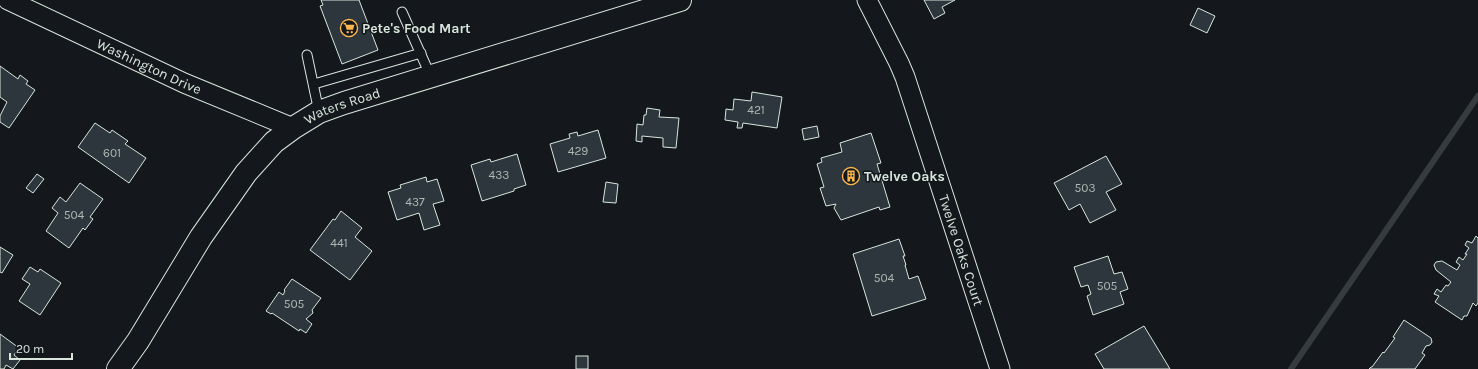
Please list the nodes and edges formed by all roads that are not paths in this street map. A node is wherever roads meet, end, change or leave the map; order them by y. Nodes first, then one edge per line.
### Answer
1 (8, 0) edge
2 (867, 0) edge
3 (668, 2) edge
4 (402, 12) dead end
5 (421, 53) junction
6 (308, 55) dead end
7 (431, 76) junction
8 (314, 84) junction
9 (319, 112) junction
10 (293, 128) junction
11 (118, 369) edge
12 (1000, 369) edge

1 - 10 street, Washington Drive
2 - 12 street, Twelve Oaks Court
3 - 7 street, Waters Road
4 - 5 lane
5 - 7 lane
5 - 8 lane
6 - 8 lane
7 - 9 street, Waters Road
8 - 9 lane
9 - 10 street, Waters Road
10 - 11 street, Waters Road

